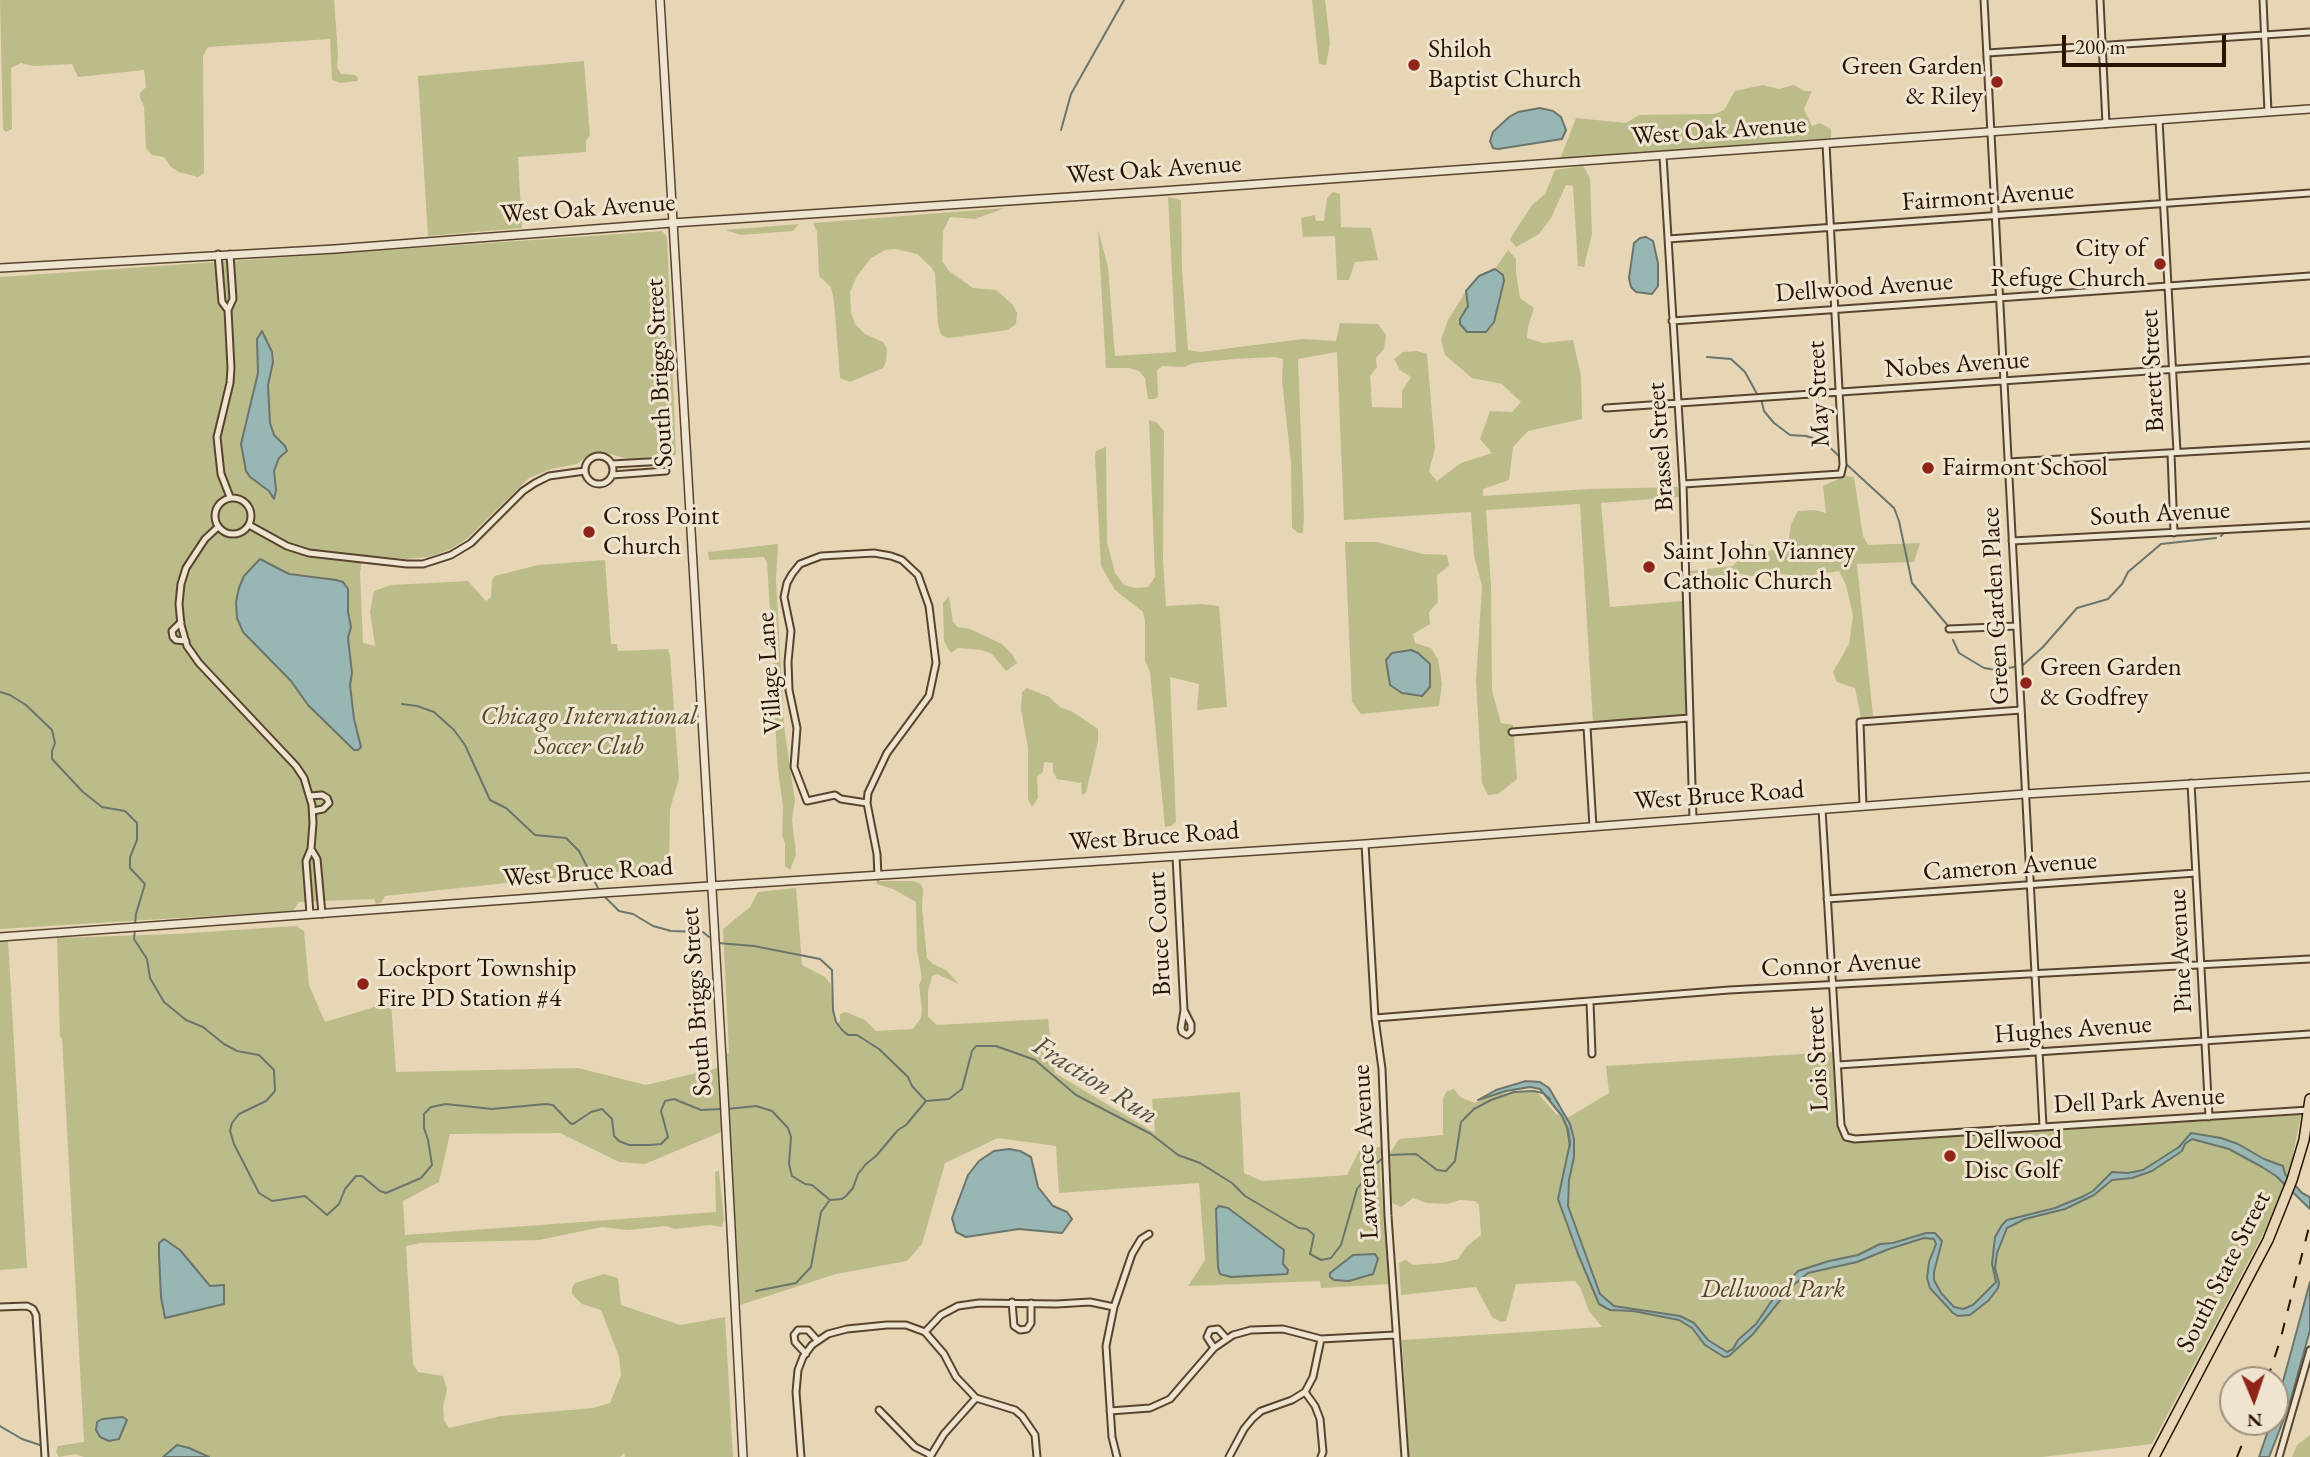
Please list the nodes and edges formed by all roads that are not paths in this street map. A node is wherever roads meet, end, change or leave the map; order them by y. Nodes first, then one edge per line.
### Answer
1 (660, 0) edge
2 (1984, 0) edge
3 (2100, 0) edge
4 (2263, 0) edge
5 (2310, 32) edge
6 (2265, 35) junction
7 (2102, 45) junction
8 (1987, 53) junction
9 (2310, 110) edge
10 (2268, 112) junction
11 (2159, 120) junction
12 (2106, 124) junction
13 (1991, 132) junction
14 (1826, 144) junction
15 (1662, 156) junction
16 (2310, 192) edge
17 (2163, 204) junction
18 (1995, 216) junction
19 (672, 223) junction
20 (1829, 227) junction
21 (1668, 239) junction
22 (218, 254) junction
23 (230, 254) junction
24 (0, 268) edge
25 (2310, 276) edge
26 (2168, 285) junction
27 (2000, 298) junction
28 (1834, 309) junction
29 (228, 310) junction
30 (1672, 321) junction
31 (2310, 360) edge
32 (2173, 370) junction
33 (2004, 381) junction
34 (1838, 392) junction
35 (1677, 404) junction
36 (1606, 408) dead end
37 (2310, 445) edge
38 (2174, 453) junction
39 (666, 461) dead end
40 (2008, 462) junction
41 (612, 464) junction
42 (584, 471) junction
43 (666, 471) dead end
44 (612, 475) junction
45 (1683, 484) junction
46 (230, 497) junction
47 (249, 525) junction
48 (2310, 525) edge
49 (218, 527) junction
50 (2174, 533) junction
51 (2012, 541) junction
52 (181, 622) junction
53 (2017, 626) junction
54 (1950, 629) dead end
55 (186, 641) junction
56 (2021, 710) junction
57 (1689, 718) junction
58 (1587, 727) junction
59 (1511, 732) dead end
60 (2310, 777) edge
61 (2192, 783) junction
62 (2025, 793) junction
63 (310, 796) junction
64 (867, 803) junction
65 (1863, 806) junction
66 (1822, 809) junction
67 (313, 811) junction
68 (1693, 819) junction
69 (1593, 827) junction
70 (1365, 844) junction
71 (311, 849) junction
72 (1176, 857) junction
73 (2196, 873) junction
74 (878, 876) junction
75 (2031, 885) junction
76 (711, 886) junction
77 (1827, 899) junction
78 (322, 914) junction
79 (310, 915) junction
80 (0, 937) edge
81 (2310, 960) edge
82 (2201, 964) junction
83 (2036, 974) junction
84 (1834, 986) junction
85 (1590, 1002) junction
86 (1184, 1010) dead end
87 (1375, 1018) junction
88 (2310, 1034) edge
89 (2205, 1041) junction
90 (2040, 1051) junction
91 (1592, 1054) dead end
92 (1838, 1065) junction
93 (2310, 1099) edge
94 (2309, 1110) edge
95 (2209, 1117) junction
96 (2043, 1126) junction
97 (1846, 1138) joint
98 (1149, 1234) dead end
99 (1012, 1302) junction
100 (1031, 1303) junction
101 (0, 1307) edge
102 (1114, 1307) junction
103 (925, 1332) junction
104 (1395, 1335) junction
105 (1227, 1339) junction
106 (1321, 1339) junction
107 (818, 1341) junction
108 (1214, 1348) junction
109 (2310, 1350) edge
110 (806, 1354) junction
111 (1305, 1392) junction
112 (976, 1398) junction
113 (879, 1410) dead end
114 (1110, 1411) junction
115 (930, 1456) edge
116 (45, 1457) edge
117 (743, 1457) edge
118 (801, 1457) edge
119 (1037, 1457) edge
120 (1117, 1457) edge
121 (1229, 1457) edge
122 (1321, 1457) edge
123 (1405, 1457) edge
124 (2154, 1457) edge
125 (2278, 1457) edge

1 - 19 street, South Briggs Street
2 - 8 street, Green Garden Place
3 - 7 street
4 - 6 street
5 - 6 street
6 - 7 street
6 - 10 street
7 - 8 street
7 - 12 street
8 - 13 street, Green Garden Place
9 - 10 street, West Oak Avenue
10 - 11 street, West Oak Avenue
11 - 12 street, West Oak Avenue
11 - 17 street, Barett Street
12 - 13 street, West Oak Avenue
13 - 14 street, West Oak Avenue
13 - 18 street, Green Garden Place
14 - 15 street, West Oak Avenue
14 - 20 street, May Street
15 - 19 street, West Oak Avenue
15 - 21 street, Brassel Street
16 - 17 street, Fairmont Avenue
17 - 18 street, Fairmont Avenue
17 - 26 street, Barett Street
18 - 20 street, Fairmont Avenue
18 - 27 street, Green Garden Place
19 - 23 street, West Oak Avenue
19 - 76 street, South Briggs Street
20 - 21 street, Fairmont Avenue
20 - 28 street, May Street
21 - 30 street, Brassel Street
22 - 23 street, West Oak Avenue
22 - 24 street, West Oak Avenue
22 - 29 street
23 - 29 street
25 - 26 street, Dellwood Avenue
26 - 27 street, Dellwood Avenue
26 - 32 street, Barett Street
27 - 28 street, Dellwood Avenue
27 - 33 street, Green Garden Place
28 - 30 street, Dellwood Avenue
28 - 34 street, May Street
29 - 46 street
30 - 35 street, Brassel Street
31 - 32 street, Nobes Avenue
32 - 33 street, Nobes Avenue
32 - 38 street, Barett Street
33 - 34 street, Nobes Avenue
33 - 40 street, Green Garden Place
34 - 35 street, Nobes Avenue
34 - 45 street, May Street
35 - 36 street, Nobes Avenue
35 - 45 street, Brassel Street
37 - 38 street
38 - 40 street
38 - 50 street, Barett Street
39 - 41 street
40 - 51 street, Green Garden Place
41 - 42 street
41 - 44 street
42 - 44 street
42 - 47 street
43 - 44 street
45 - 57 street, Brassel Street
46 - 47 street
46 - 49 street
47 - 49 street
48 - 50 street, South Avenue
49 - 52 street
50 - 51 street, South Avenue
51 - 53 street, Green Garden Place
52 - 55 street
52 - 55 street
53 - 54 street
53 - 56 street, Green Garden Place
55 - 63 street
56 - 62 street, Green Garden Place
56 - 65 street
57 - 58 street
57 - 68 street, Brassel Street
58 - 59 street
58 - 69 street
60 - 61 street, West Bruce Road
61 - 62 street, West Bruce Road
61 - 73 street, Pine Avenue
62 - 65 street, West Bruce Road
62 - 75 street, Green Garden Place
63 - 67 street
63 - 67 street
64 - 64 street, Village Lane
64 - 74 street
65 - 66 street, West Bruce Road
66 - 68 street, West Bruce Road
66 - 77 street, Lois Street
67 - 71 street
68 - 69 street, West Bruce Road
69 - 70 street, West Bruce Road
70 - 72 street, West Bruce Road
70 - 87 street, Lawrence Avenue
71 - 78 street
71 - 79 street
72 - 74 street, West Bruce Road
72 - 86 street, Bruce Court
73 - 75 street, Cameron Avenue
73 - 82 street, Pine Avenue
74 - 76 street, West Bruce Road
75 - 77 street, Cameron Avenue
75 - 83 street, Green Garden Place
76 - 78 street, West Bruce Road
76 - 117 street, South Briggs Street
77 - 84 street, Lois Street
78 - 79 street, West Bruce Road
79 - 80 street, West Bruce Road
81 - 82 street, Connor Avenue
82 - 83 street, Connor Avenue
82 - 89 street, Pine Avenue
83 - 84 street, Connor Avenue
83 - 90 street, Green Garden Place
84 - 85 street, Connor Avenue
84 - 92 street, Lois Street
85 - 87 street, Connor Avenue
85 - 91 street
87 - 104 street, Lawrence Avenue
88 - 89 street, Hughes Avenue
89 - 90 street, Hughes Avenue
89 - 95 street, Pine Avenue
90 - 92 street, Hughes Avenue
90 - 96 street, Green Garden Place
92 - 97 street, Lois Street
93 - 94 main road, South State Street
94 - 95 street, Dell Park Avenue
94 - 124 main road, South State Street
95 - 96 street, Dell Park Avenue
96 - 97 street, Dell Park Avenue
98 - 102 street
99 - 100 street
99 - 100 street
99 - 103 street
100 - 102 street
101 - 116 street
102 - 114 street
103 - 107 street
103 - 112 street
104 - 106 street
104 - 123 street, Lawrence Avenue
105 - 106 street
105 - 108 street
105 - 108 street
106 - 111 street
107 - 110 street
107 - 110 street
108 - 114 street
109 - 125 street
110 - 118 street
111 - 121 street
111 - 122 street
112 - 115 street
112 - 119 street
113 - 115 street
114 - 120 street

